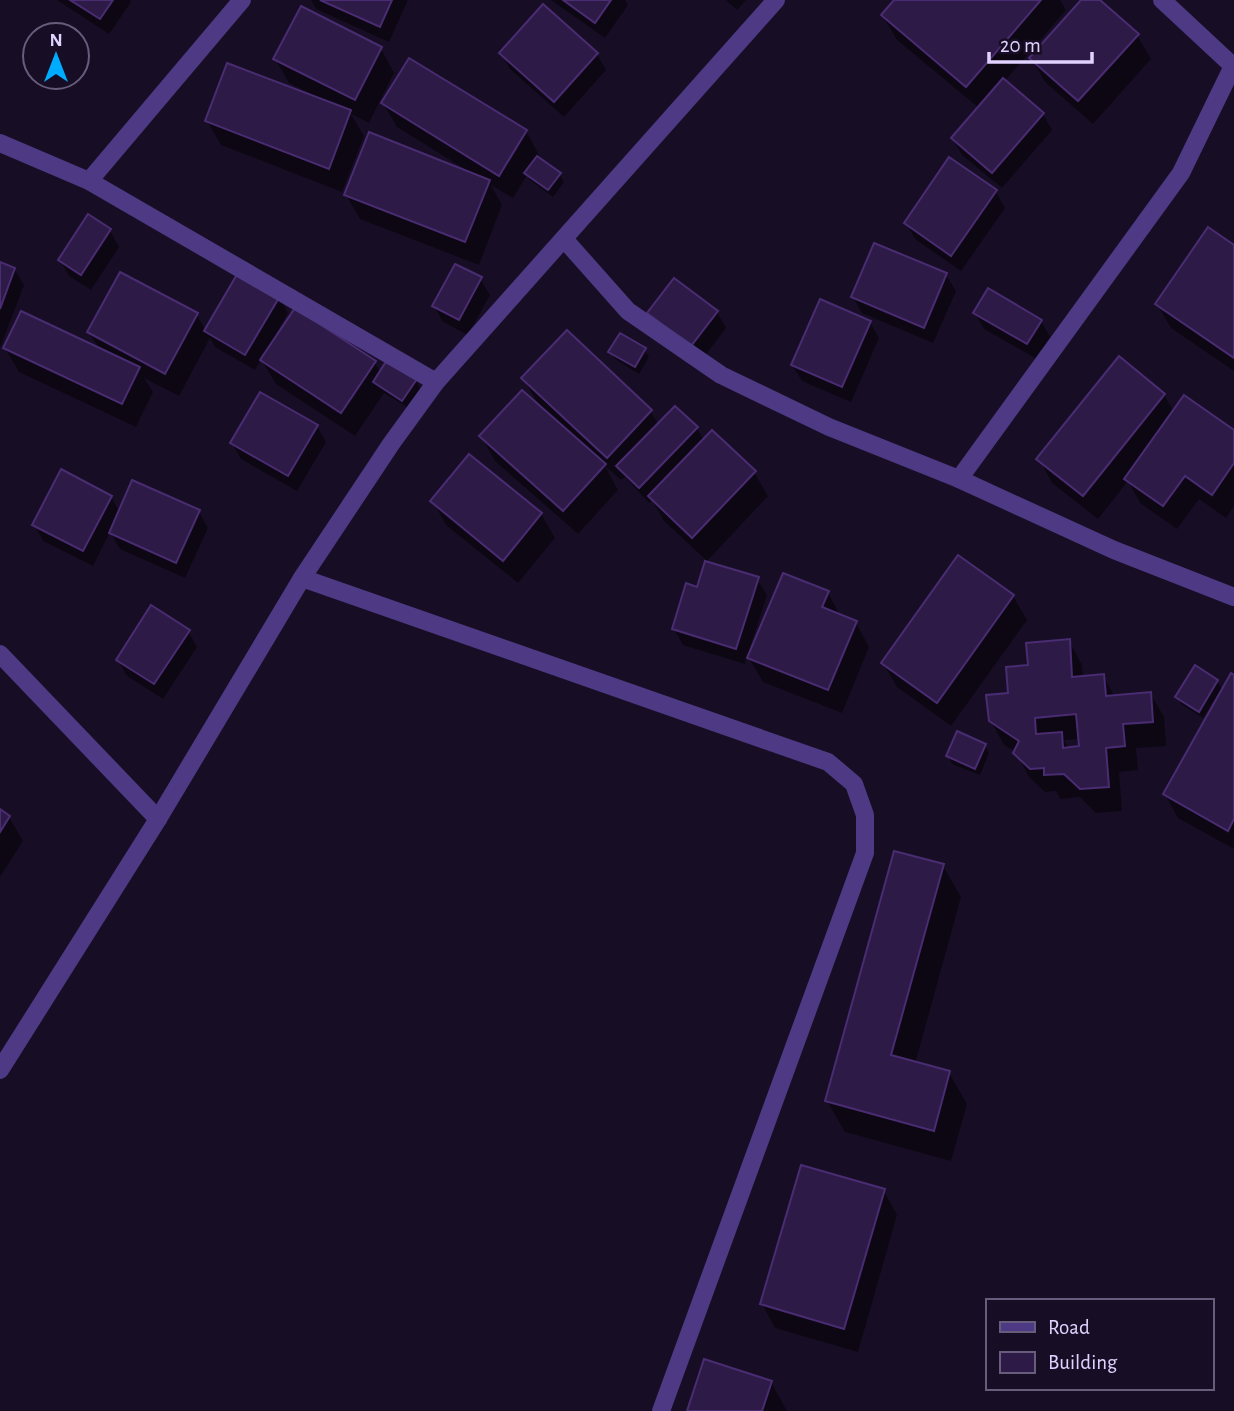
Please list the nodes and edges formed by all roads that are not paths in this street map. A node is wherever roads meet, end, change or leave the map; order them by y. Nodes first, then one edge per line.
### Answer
1 (242, 0) edge
2 (776, 0) edge
3 (1162, 0) edge
4 (1234, 66) edge
5 (0, 143) edge
6 (89, 181) junction
7 (564, 239) junction
8 (436, 382) junction
9 (960, 479) junction
10 (302, 578) junction
11 (1234, 597) edge
12 (0, 654) edge
13 (158, 819) junction
14 (0, 1070) edge
15 (661, 1411) edge

1 - 6 street
2 - 7 street
3 - 4 street
4 - 9 street
5 - 6 street
6 - 8 street
7 - 8 street
7 - 9 street
8 - 10 street
9 - 11 street
10 - 13 street
10 - 15 street
12 - 13 street
13 - 14 street

